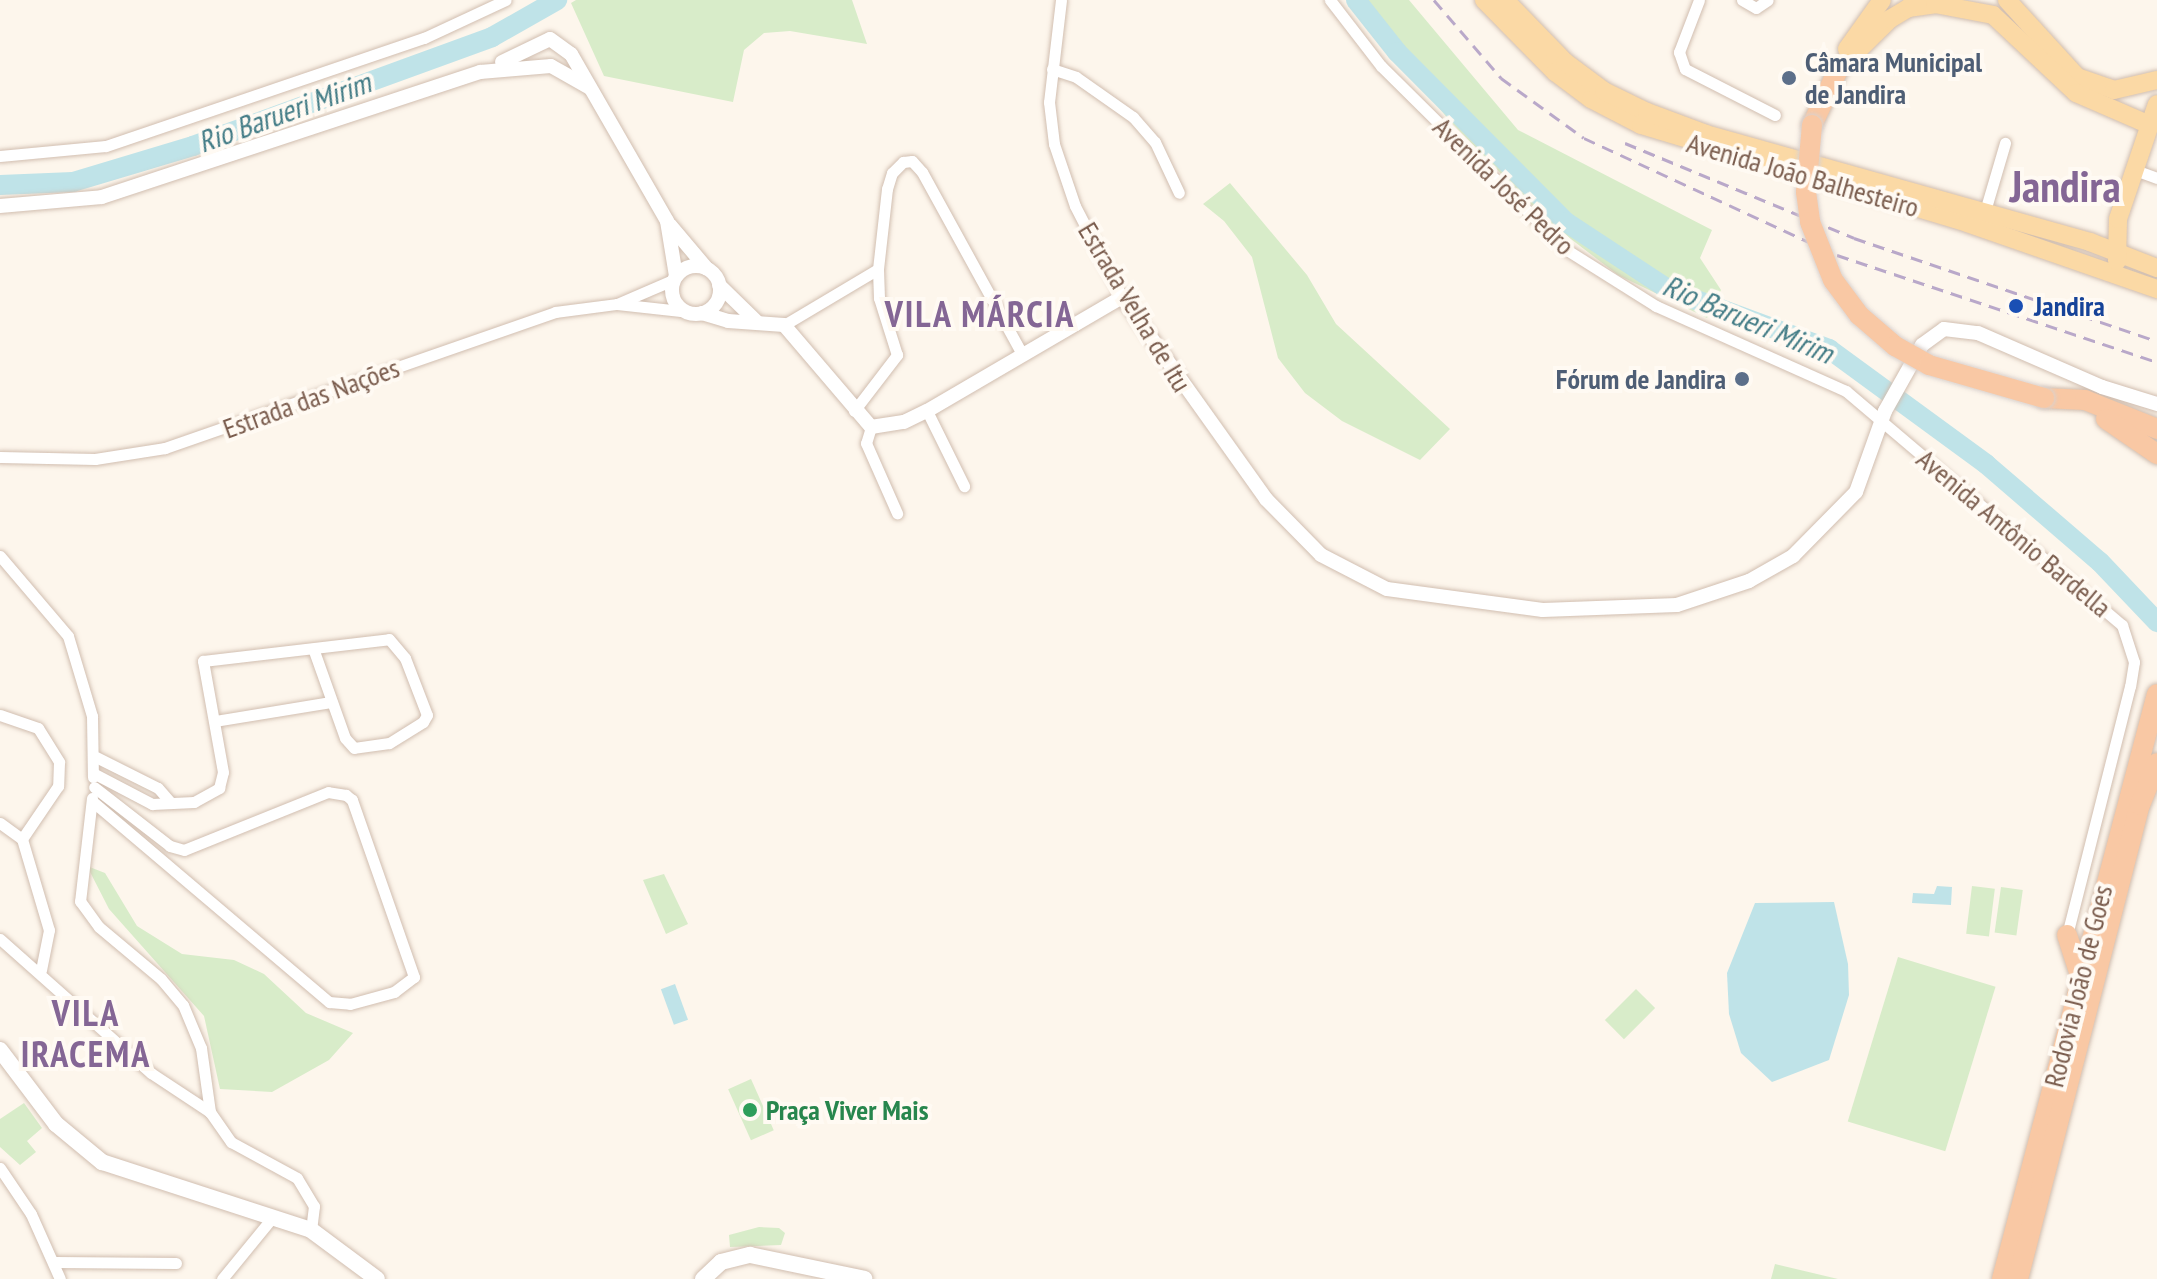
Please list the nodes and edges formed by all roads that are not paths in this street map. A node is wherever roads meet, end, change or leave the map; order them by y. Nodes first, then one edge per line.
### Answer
1 (506, 0) edge
2 (1061, 0) edge
3 (1330, 0) edge
4 (1484, 0) edge
5 (1505, 0) edge
6 (1699, 0) edge
7 (1742, 0) edge
8 (1768, 0) edge
9 (1882, 0) edge
10 (2007, 0) edge
11 (1936, 2) edge
12 (1908, 4) edge
13 (1052, 69) junction
14 (1838, 70) junction
15 (480, 72) junction
16 (2157, 80) edge
17 (590, 88) junction
18 (2157, 104) edge
19 (1775, 115) dead end
20 (2150, 125) junction
21 (2005, 143) dead end
22 (0, 156) edge
23 (2135, 170) junction
24 (2157, 178) edge
25 (1179, 193) dead end
26 (0, 206) edge
27 (1985, 211) junction
28 (2118, 219) junction
29 (667, 221) junction
30 (2090, 242) junction
31 (2114, 250) junction
32 (2157, 268) edge
33 (707, 269) junction
34 (878, 269) junction
35 (676, 278) junction
36 (2130, 279) junction
37 (719, 285) junction
38 (2157, 289) edge
39 (1122, 297) junction
40 (617, 304) junction
41 (681, 311) junction
42 (702, 313) junction
43 (757, 322) junction
44 (784, 325) junction
45 (1022, 354) junction
46 (2053, 399) junction
47 (2157, 404) edge
48 (854, 411) junction
49 (927, 411) junction
50 (1883, 416) junction
51 (871, 427) junction
52 (2157, 429) edge
53 (2157, 454) edge
54 (0, 457) edge
55 (964, 486) dead end
56 (897, 513) dead end
57 (0, 556) edge
58 (314, 651) junction
59 (2157, 694) edge
60 (331, 702) junction
61 (0, 715) edge
62 (215, 721) junction
63 (96, 757) junction
64 (2157, 763) edge
65 (93, 773) junction
66 (135, 779) junction
67 (94, 787) junction
68 (133, 797) junction
69 (92, 801) junction
70 (171, 803) junction
71 (135, 816) junction
72 (0, 823) edge
73 (127, 828) junction
74 (22, 839) junction
75 (170, 846) junction
76 (162, 858) junction
77 (2068, 928) junction
78 (2090, 935) junction
79 (0, 939) edge
80 (41, 970) junction
81 (2080, 975) junction
82 (0, 1050) edge
83 (210, 1112) junction
84 (0, 1168) edge
85 (272, 1218) junction
86 (311, 1230) junction
87 (55, 1262) junction
88 (176, 1263) dead end
89 (60, 1279) edge
90 (222, 1279) edge
91 (377, 1279) edge
92 (703, 1279) edge
93 (865, 1279) edge
94 (2002, 1279) edge
95 (2018, 1279) edge

1 - 22 street
2 - 13 street, Estrada Velha de Itu
3 - 50 street, Avenida José Pedro
4 - 36 main road, Avenida João Balhesteiro
5 - 27 main road, Avenida João Balhesteiro
6 - 19 street
7 - 8 street
9 - 14 main road
10 - 16 main road
11 - 12 main road
11 - 20 main road
12 - 14 main road
13 - 25 street
13 - 39 street, Estrada Velha de Itu
14 - 46 highway, bridge
15 - 17 street
15 - 17 street
15 - 26 street
17 - 29 street
18 - 20 main road
20 - 23 main road
21 - 27 street
23 - 24 street
23 - 28 main road
27 - 30 main road, Avenida João Balhesteiro
28 - 30 main road
28 - 31 main road
29 - 33 street
29 - 35 street
30 - 31 main road, Avenida João Balhesteiro
31 - 32 main road, Avenida João Balhesteiro
31 - 36 main road
33 - 35 street
33 - 37 street
34 - 44 street
34 - 45 street
34 - 48 street
35 - 40 street, Estrada das Nações
35 - 41 street
36 - 38 main road, Avenida João Balhesteiro
37 - 42 street
37 - 43 street
39 - 45 street
39 - 50 street, Estrada Velha de Itu
40 - 41 street, Estrada das Nações
40 - 54 street, Estrada das Nações
41 - 42 street
42 - 43 street
43 - 44 street
44 - 48 street
45 - 49 street
46 - 52 highway
46 - 53 highway
47 - 50 street, Estrada Velha de Itu
48 - 51 street
49 - 51 street
49 - 55 street
50 - 77 street, Avenida Antônio Bardella
51 - 56 street
57 - 63 street
58 - 60 street
58 - 60 street
58 - 62 street
59 - 78 highway, Rodovia João de Goes
60 - 62 street
61 - 74 street
62 - 70 street
63 - 65 street
63 - 66 street
64 - 95 highway, Rodovia João de Goes
65 - 67 street
65 - 68 street
66 - 68 street
66 - 70 street
67 - 69 street
67 - 71 street
68 - 70 street
69 - 73 street
69 - 83 street
71 - 73 street
71 - 75 street
72 - 74 street
73 - 76 street
74 - 80 street
75 - 76 street
75 - 76 street
77 - 78 highway
77 - 81 highway
78 - 81 highway, Rodovia João de Goes
79 - 80 street
80 - 83 street
81 - 94 highway, Rodovia João de Goes
82 - 85 main road
83 - 86 street
84 - 87 street
85 - 86 main road
85 - 90 street
86 - 91 main road
87 - 88 street
87 - 89 street
92 - 93 main road

